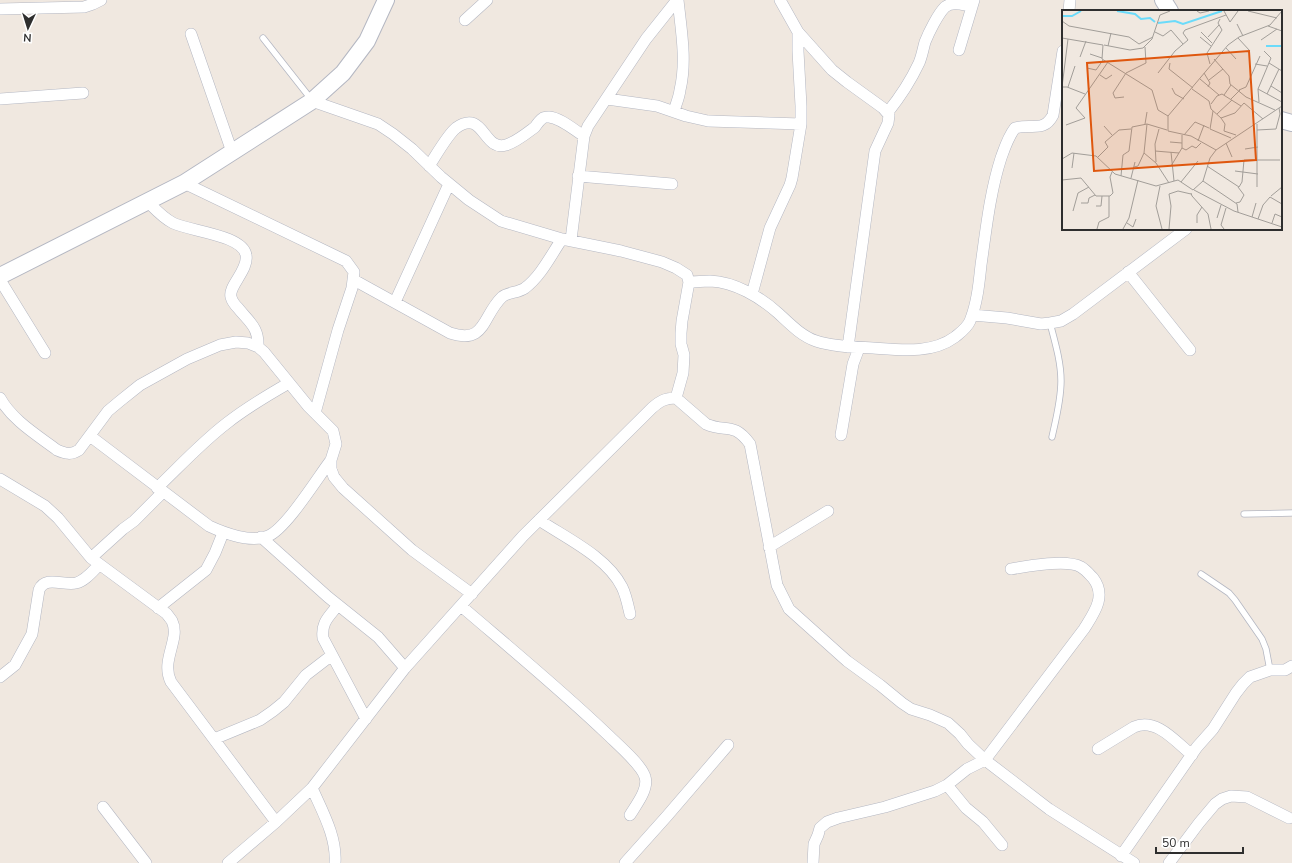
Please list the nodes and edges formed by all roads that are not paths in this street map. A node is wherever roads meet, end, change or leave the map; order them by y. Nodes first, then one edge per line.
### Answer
1 (101, 0) edge
2 (386, 0) edge
3 (486, 0) edge
4 (677, 0) edge
5 (780, 0) edge
6 (1070, 0) edge
7 (1163, 0) edge
8 (973, 3) edge
9 (0, 9) edge
10 (1069, 10) edge
11 (1169, 10) edge
12 (465, 20) dead end
13 (798, 32) junction
14 (191, 34) dead end
15 (263, 38) dead end
16 (959, 50) dead end
17 (1062, 57) edge
18 (83, 93) dead end
19 (0, 99) edge
20 (607, 99) junction
21 (312, 101) junction
22 (674, 111) junction
23 (888, 112) junction
24 (1282, 120) edge
25 (1292, 123) edge
26 (801, 124) junction
27 (584, 136) junction
28 (232, 152) junction
29 (429, 166) junction
30 (578, 176) junction
31 (184, 183) junction
32 (449, 184) junction
33 (672, 184) dead end
34 (147, 201) junction
35 (1185, 230) edge
36 (566, 240) junction
37 (1128, 272) junction
38 (0, 276) edge
39 (0, 280) edge
40 (354, 280) junction
41 (689, 282) junction
42 (752, 294) junction
43 (395, 302) junction
44 (972, 316) junction
45 (1050, 324) junction
46 (258, 346) junction
47 (853, 348) junction
48 (1190, 350) dead end
49 (46, 353) dead end
50 (289, 383) junction
51 (0, 398) edge
52 (676, 398) junction
53 (315, 413) junction
54 (841, 435) dead end
55 (90, 436) junction
56 (1052, 437) dead end
57 (331, 460) junction
58 (0, 480) edge
59 (160, 490) junction
60 (828, 511) dead end
61 (1292, 513) edge
62 (1244, 514) dead end
63 (538, 520) junction
64 (223, 533) junction
65 (262, 537) junction
66 (769, 547) junction
67 (95, 562) junction
68 (1011, 569) dead end
69 (1201, 574) dead end
70 (472, 594) junction
71 (338, 605) junction
72 (461, 606) junction
73 (158, 608) junction
74 (630, 614) dead end
75 (332, 655) junction
76 (1292, 666) edge
77 (405, 668) junction
78 (1270, 670) junction
79 (0, 677) edge
80 (366, 719) junction
81 (214, 739) junction
82 (728, 745) dead end
83 (1098, 749) dead end
84 (1192, 755) junction
85 (985, 760) junction
86 (947, 785) junction
87 (312, 788) junction
88 (103, 807) dead end
89 (630, 815) dead end
90 (1289, 818) dead end
91 (276, 822) junction
92 (1002, 845) dead end
93 (1121, 856) junction
94 (146, 863) edge
95 (228, 863) edge
96 (335, 863) edge
97 (625, 863) edge
98 (813, 863) edge
99 (1134, 863) edge
100 (1169, 863) edge

1 - 9 street
2 - 21 street
3 - 12 street
4 - 20 street
4 - 22 street
5 - 13 street
6 - 10 street
7 - 11 street
8 - 16 street
8 - 23 street
13 - 23 street
13 - 26 street
14 - 28 street
15 - 21 lane
17 - 44 street
18 - 19 street
20 - 22 street
20 - 27 street
21 - 28 street
21 - 29 street
22 - 26 street
23 - 47 street
24 - 25 street
26 - 42 street
27 - 29 street
27 - 30 street
28 - 31 street
29 - 32 street
30 - 33 street
30 - 36 street
31 - 34 street
31 - 40 street
32 - 36 street
32 - 43 street
34 - 38 street
34 - 46 street
35 - 37 street
36 - 41 street
36 - 43 street
37 - 45 street
37 - 48 street
39 - 49 street
40 - 43 street
40 - 53 street
41 - 42 street
41 - 52 street
42 - 47 street
44 - 45 street
44 - 47 street
45 - 56 lane
46 - 50 street
46 - 55 street
47 - 54 street
50 - 53 street
50 - 59 street
51 - 55 street
52 - 63 street
52 - 66 street
53 - 57 street
55 - 59 street
57 - 65 street
57 - 70 street
58 - 67 street
59 - 64 street
59 - 67 street
60 - 66 street
61 - 62 lane
63 - 70 street
63 - 74 street
64 - 65 street
64 - 73 street
65 - 71 street
66 - 85 street
67 - 73 street
67 - 79 street
68 - 85 street
69 - 78 lane
70 - 72 street
71 - 75 street
71 - 77 street
72 - 77 street
72 - 89 street
73 - 81 street
75 - 80 street
75 - 81 street
76 - 78 street
77 - 80 street
78 - 84 street
80 - 87 street
81 - 91 street
82 - 97 street
83 - 84 street
84 - 93 street
85 - 86 street
85 - 93 street
86 - 92 street
86 - 98 street
87 - 91 street
87 - 96 street
88 - 94 street
90 - 100 street
91 - 95 street
93 - 99 street

